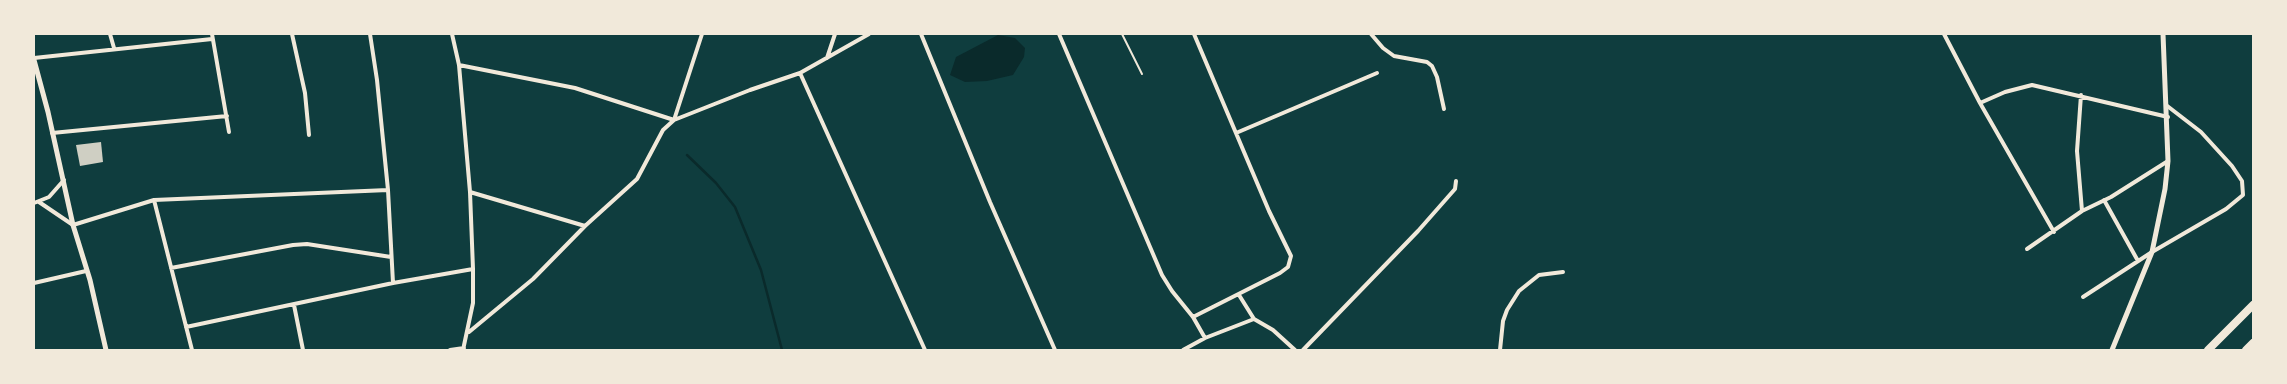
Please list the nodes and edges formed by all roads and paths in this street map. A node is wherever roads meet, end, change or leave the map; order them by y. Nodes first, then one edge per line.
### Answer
1 (110, 34) edge
2 (212, 34) edge
3 (292, 34) edge
4 (370, 34) edge
5 (452, 34) edge
6 (702, 34) edge
7 (835, 34) edge
8 (869, 34) edge
9 (921, 34) edge
10 (1059, 34) edge
11 (1122, 34) edge
12 (1194, 34) edge
13 (1371, 34) edge
14 (1944, 34) edge
15 (2163, 34) edge
16 (212, 39) junction
17 (114, 48) junction
18 (34, 59) edge
19 (827, 59) junction
20 (459, 65) junction
21 (800, 73) junction
22 (1377, 73) dead end
23 (1142, 74) dead end
24 (2080, 95) junction
25 (1980, 103) junction
26 (2166, 105) junction
27 (1444, 109) dead end
28 (227, 116) junction
29 (2168, 116) junction
30 (674, 120) junction
31 (229, 132) dead end
32 (52, 133) junction
33 (1236, 133) junction
34 (309, 135) dead end
35 (2168, 161) junction
36 (64, 180) junction
37 (1456, 182) dead end
38 (388, 190) junction
39 (470, 192) junction
40 (154, 200) junction
41 (2104, 200) junction
42 (39, 202) junction
43 (34, 203) edge
44 (2082, 211) junction
45 (73, 224) junction
46 (585, 226) junction
47 (2054, 232) junction
48 (2028, 249) dead end
49 (2152, 252) junction
50 (392, 257) junction
51 (2138, 261) junction
52 (171, 268) junction
53 (473, 269) junction
54 (86, 271) junction
55 (1563, 272) dead end
56 (34, 283) edge
57 (392, 283) junction
58 (1239, 295) junction
59 (2083, 297) dead end
60 (294, 305) junction
61 (2253, 305) edge
62 (1193, 317) junction
63 (1254, 319) junction
64 (186, 327) junction
65 (469, 332) junction
66 (1205, 338) junction
67 (2253, 343) edge
68 (464, 349) edge
69 (106, 350) edge
70 (192, 350) edge
71 (303, 350) edge
72 (450, 350) edge
73 (925, 350) edge
74 (1056, 350) edge
75 (1183, 350) edge
76 (1295, 350) edge
77 (1303, 350) edge
78 (1500, 350) edge
79 (2112, 350) edge
80 (2208, 350) edge
81 (2246, 350) edge

1 - 17 street
2 - 16 street
3 - 34 street
4 - 38 street
5 - 20 street
6 - 30 street
7 - 19 street
8 - 19 street
9 - 74 street
10 - 62 street
11 - 23 lane
12 - 33 street
13 - 27 street
14 - 25 street
15 - 26 street
16 - 17 street
16 - 28 street
17 - 18 street
18 - 32 street
19 - 21 street
20 - 30 street
20 - 39 street
21 - 30 street
21 - 73 street
22 - 33 street
24 - 25 street
24 - 29 street
24 - 44 street
25 - 47 street
26 - 29 street
26 - 49 street
28 - 31 street
28 - 32 street
29 - 35 street
30 - 46 street
32 - 36 street
33 - 58 street
35 - 41 street
35 - 49 street
36 - 42 street
36 - 45 street
37 - 77 street
38 - 40 street
38 - 50 street
39 - 46 street
39 - 53 street
40 - 45 street
40 - 52 street
41 - 44 street
41 - 51 street
42 - 43 street
42 - 45 street
44 - 47 street
45 - 54 street
46 - 65 street
47 - 48 street
49 - 51 street
49 - 79 street
50 - 52 street
50 - 57 street
51 - 59 street
52 - 64 street
53 - 57 street
53 - 65 street
54 - 56 street
54 - 69 street
55 - 78 street
57 - 60 street
58 - 62 street
58 - 63 street
60 - 64 street
60 - 71 street
61 - 80 highway
62 - 66 street
63 - 66 street
63 - 76 street
64 - 70 street
65 - 68 street
66 - 75 street
67 - 81 highway
68 - 72 street

